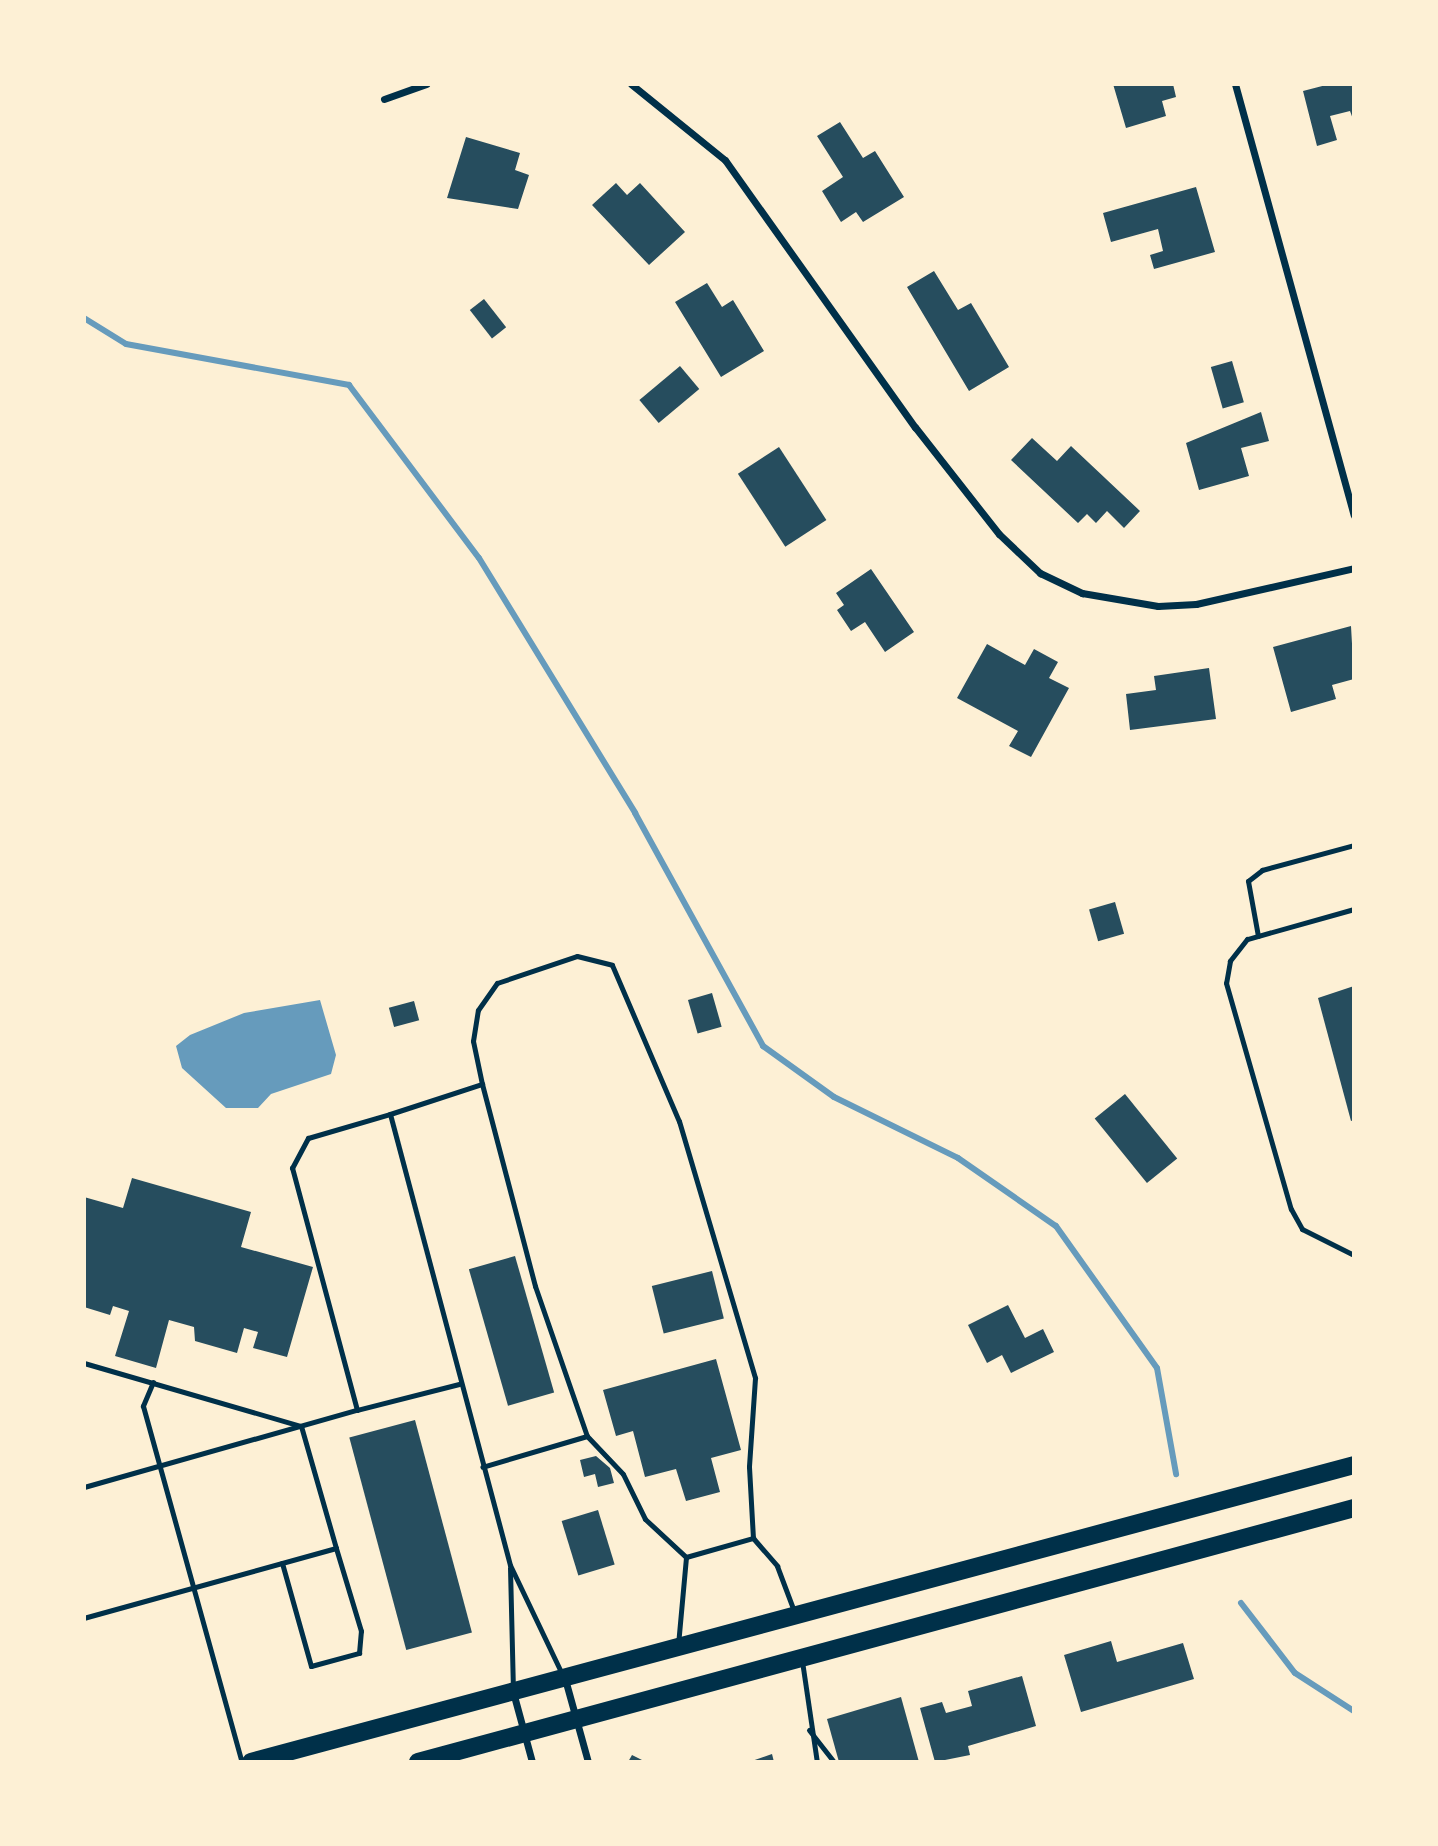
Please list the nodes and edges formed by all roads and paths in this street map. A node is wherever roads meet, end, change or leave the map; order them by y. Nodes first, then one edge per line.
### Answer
1 (426, 84) edge
2 (631, 84) edge
3 (1235, 84) edge
4 (384, 99) dead end
5 (1354, 516) edge
6 (1354, 568) edge
7 (1354, 845) edge
8 (1354, 909) edge
9 (1258, 936) junction
10 (482, 1084) junction
11 (390, 1114) junction
12 (1354, 1255) edge
13 (84, 1363) edge
14 (153, 1381) junction
15 (459, 1384) junction
16 (357, 1410) junction
17 (301, 1426) junction
18 (587, 1436) junction
19 (1354, 1465) edge
20 (159, 1466) junction
21 (482, 1467) junction
22 (84, 1487) edge
23 (1354, 1508) edge
24 (753, 1538) junction
25 (336, 1548) junction
26 (686, 1557) junction
27 (282, 1563) junction
28 (510, 1565) junction
29 (194, 1586) junction
30 (796, 1616) junction
31 (84, 1618) edge
32 (678, 1648) junction
33 (801, 1658) junction
34 (565, 1679) junction
35 (513, 1692) junction
36 (575, 1719) junction
37 (809, 1730) junction
38 (524, 1733) junction
39 (242, 1762) edge
40 (251, 1762) edge
41 (418, 1762) edge
42 (532, 1762) edge
43 (588, 1762) edge
44 (817, 1762) edge
45 (834, 1762) edge

1 - 4 street
2 - 6 street
3 - 5 street
7 - 9 lane
8 - 9 lane
9 - 12 lane
10 - 11 lane
10 - 18 lane
10 - 24 lane
11 - 15 lane
11 - 16 lane
13 - 14 lane
14 - 17 lane
14 - 20 lane
15 - 16 lane
15 - 21 lane
16 - 17 lane
17 - 20 lane
17 - 25 lane
18 - 21 lane
18 - 26 lane
19 - 30 main road
20 - 22 lane
20 - 29 lane
21 - 28 lane
23 - 33 main road
24 - 26 lane
24 - 30 lane
25 - 27 lane
25 - 27 lane
26 - 32 lane
27 - 29 lane
28 - 34 lane
28 - 35 lane
29 - 31 lane
29 - 39 lane
30 - 32 main road
32 - 34 main road
33 - 36 main road
33 - 37 lane
34 - 35 main road
34 - 36 street
35 - 38 street
35 - 40 main road
36 - 38 main road
36 - 43 street
37 - 44 lane
37 - 45 lane
38 - 41 main road
38 - 42 street

